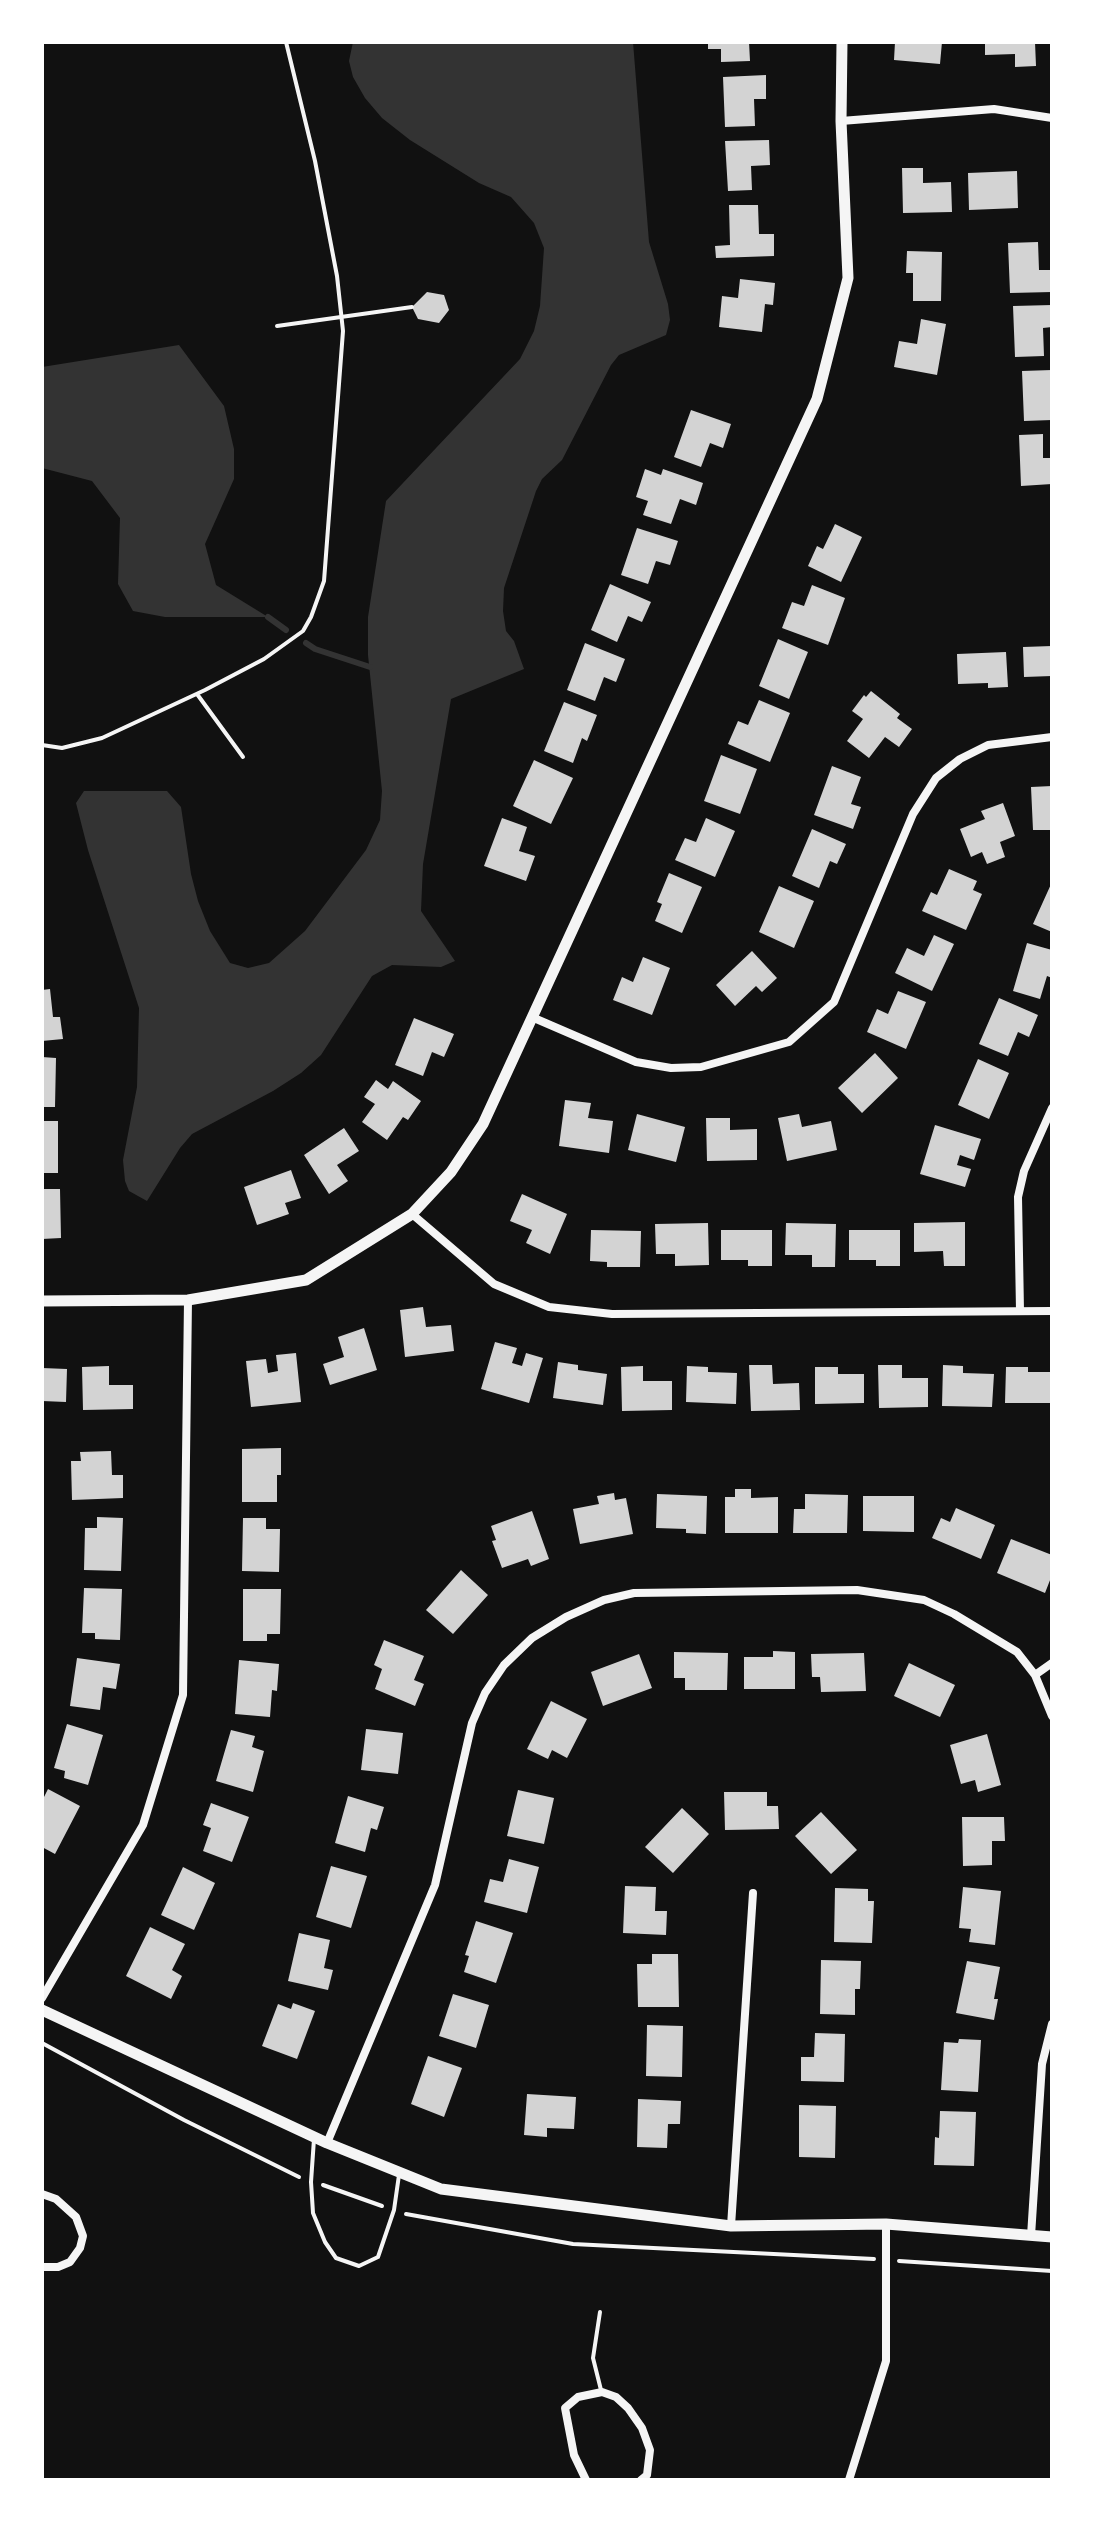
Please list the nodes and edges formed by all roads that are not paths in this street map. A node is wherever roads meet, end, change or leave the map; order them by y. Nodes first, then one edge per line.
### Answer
1 (842, 42) edge
2 (1052, 118) edge
3 (841, 121) junction
4 (1052, 737) edge
5 (534, 1018) junction
6 (1052, 1108) edge
7 (412, 1214) junction
8 (188, 1300) junction
9 (42, 1301) edge
10 (1020, 1311) junction
11 (1052, 1311) edge
12 (1052, 1663) edge
13 (1035, 1675) junction
14 (1052, 1716) edge
15 (753, 1893) dead end
16 (42, 1998) edge
17 (42, 2010) edge
18 (1052, 2024) edge
19 (314, 2137) junction
20 (327, 2143) junction
21 (400, 2172) junction
22 (42, 2194) edge
23 (886, 2224) junction
24 (731, 2226) junction
25 (1031, 2236) junction
26 (1052, 2237) edge
27 (42, 2267) edge
28 (600, 2312) dead end
29 (602, 2392) junction
30 (586, 2480) edge
31 (641, 2480) edge
32 (849, 2480) edge

1 - 3 street
2 - 3 street
3 - 5 street
4 - 5 street
5 - 7 street
6 - 10 street
7 - 8 street
7 - 10 street
8 - 9 street
8 - 16 street
10 - 11 street
12 - 13 street
13 - 14 street
13 - 20 street
15 - 24 street
17 - 19 street
18 - 25 street
19 - 20 street
19 - 21 lane
20 - 21 street
21 - 24 street
22 - 27 street
23 - 24 street
23 - 25 street
23 - 32 street
25 - 26 street
28 - 29 lane
29 - 30 street
29 - 31 street

